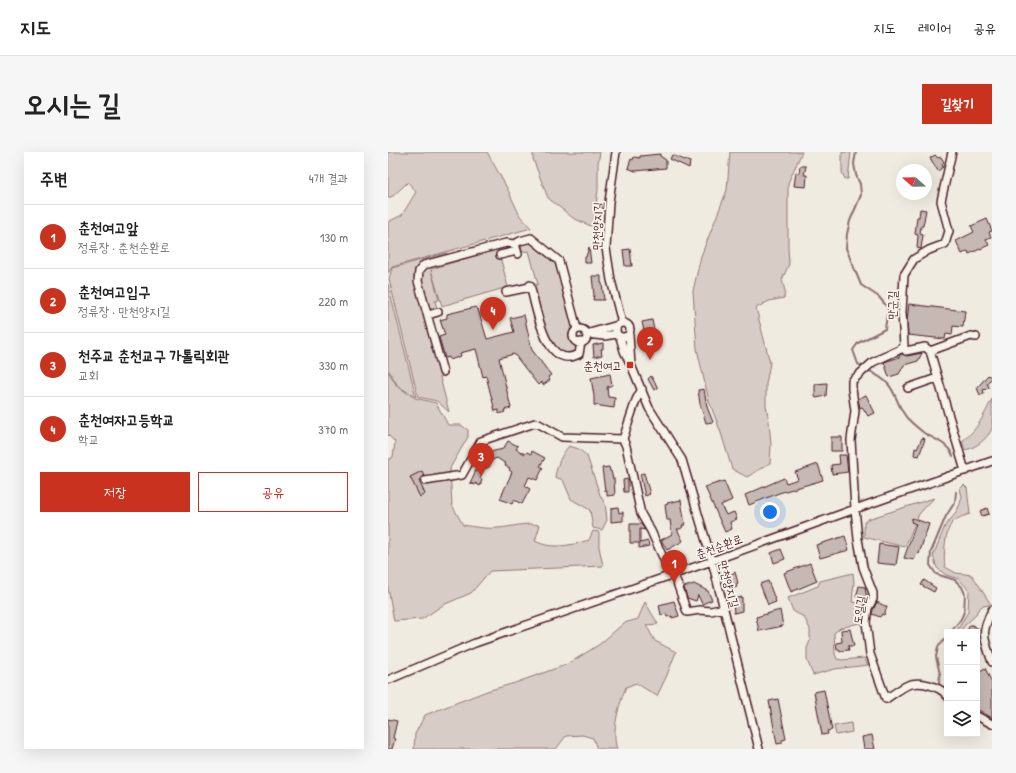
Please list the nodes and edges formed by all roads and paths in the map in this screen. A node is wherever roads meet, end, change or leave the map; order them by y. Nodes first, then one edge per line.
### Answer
1 (616, 152) edge
2 (952, 152) edge
3 (517, 250) junction
4 (500, 256) dead end
5 (506, 292) dead end
6 (438, 312) dead end
7 (428, 315) junction
8 (620, 324) junction
9 (577, 329) junction
10 (586, 334) junction
11 (629, 334) junction
12 (619, 335) junction
13 (976, 337) dead end
14 (581, 342) junction
15 (906, 350) dead end
16 (930, 350) junction
17 (632, 365) junction
18 (443, 372) dead end
19 (937, 378) junction
20 (908, 388) dead end
21 (642, 389) junction
22 (623, 439) junction
23 (852, 455) joint
24 (992, 461) edge
25 (965, 470) junction
26 (424, 482) dead end
27 (855, 509) junction
28 (712, 561) junction
29 (672, 575) junction
30 (724, 608) junction
31 (992, 610) edge
32 (992, 662) edge
33 (388, 680) edge
34 (944, 693) edge
35 (980, 718) edge
36 (992, 724) edge
37 (759, 749) edge

1 - 8 street, 만천양지길
2 - 23 street, 만군길
3 - 4 street
3 - 7 street
3 - 9 street
5 - 14 street
6 - 7 street
7 - 18 street
8 - 10 street
8 - 11 street
8 - 12 street
9 - 10 street
9 - 14 street
10 - 12 street
10 - 14 street
11 - 12 street
11 - 17 street
12 - 17 street
13 - 16 street
15 - 16 street
16 - 19 street
17 - 21 street, 만천양지길
19 - 20 street
19 - 25 street
21 - 22 street
21 - 28 street, 만천양지길
22 - 26 street
22 - 29 street
23 - 27 street, 도일길
24 - 25 street, 춘천순환로
25 - 27 street, 춘천순환로
27 - 28 street, 춘천순환로
27 - 34 street, 도일길
28 - 29 street, 춘천순환로
28 - 30 street, 만천양지길
29 - 30 street
29 - 33 street, 춘천순환로
30 - 37 street, 만천양지길
31 - 32 street
35 - 36 street

